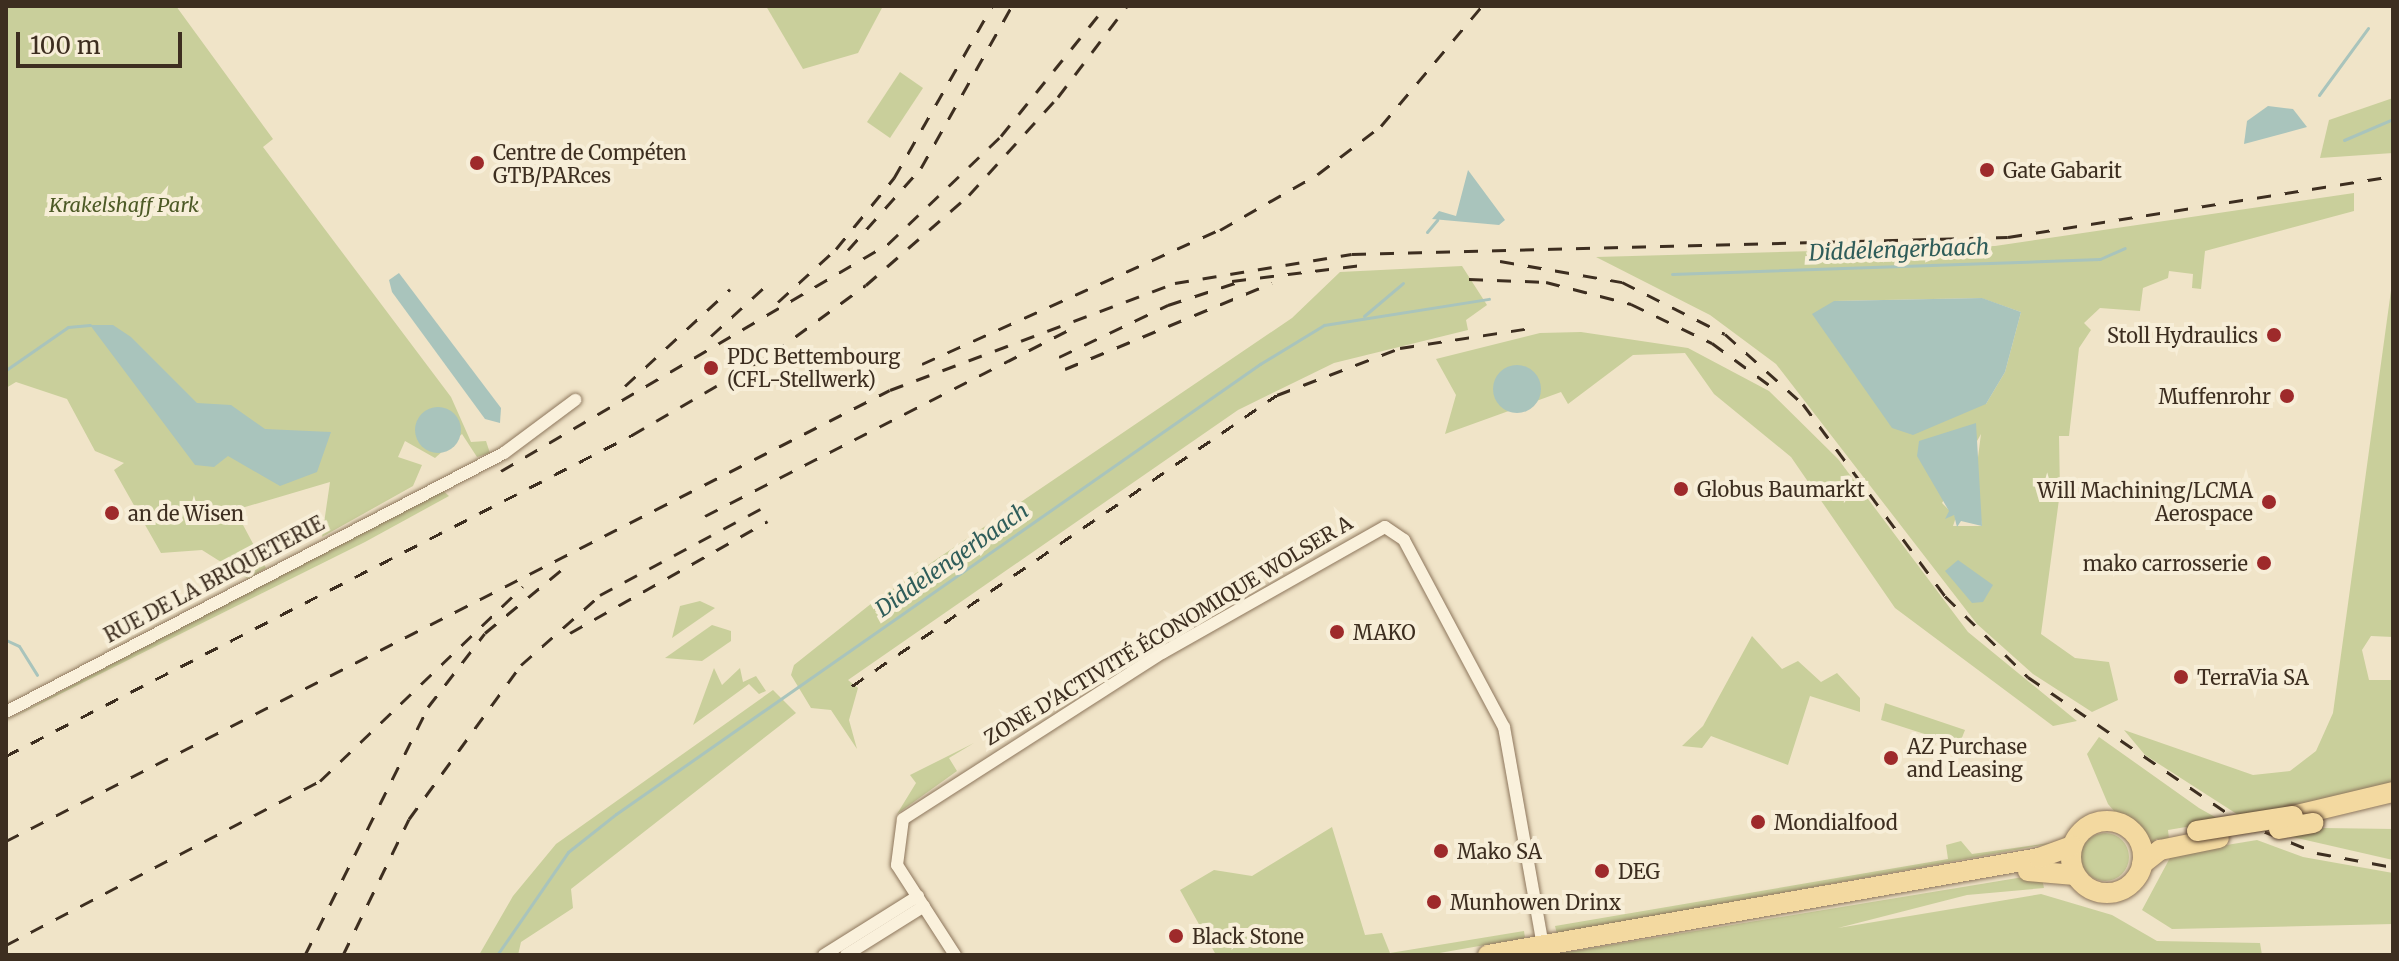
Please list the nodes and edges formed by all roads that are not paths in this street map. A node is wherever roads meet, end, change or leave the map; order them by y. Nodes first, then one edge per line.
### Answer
1 (575, 400) dead end
2 (6, 712) edge
3 (2393, 792) edge
4 (2393, 803) edge
5 (2135, 834) junction
6 (2072, 846) junction
7 (2142, 864) junction
8 (2075, 875) junction
9 (920, 904) junction
10 (1747, 911) junction
11 (1543, 946) junction
12 (824, 955) edge
13 (846, 955) edge
14 (948, 955) edge
15 (955, 955) edge
16 (962, 955) edge
17 (1488, 955) edge

1 - 2 street, RUE DE LA BRIQUETERIE
3 - 5 main road, bridge
4 - 7 main road, bridge
5 - 6 main road
5 - 7 main road
6 - 8 main road
6 - 10 main road
7 - 8 main road
8 - 10 main road
9 - 11 street, ZONE D'ACTIVITÉ ÉCONOMIQUE WOLSER A
9 - 12 street
9 - 13 street
9 - 14 street
9 - 15 street, ZONE D'ACTIVITÉ ÉCONOMIQUE WOLSER A
9 - 16 street
10 - 11 main road
11 - 17 main road

